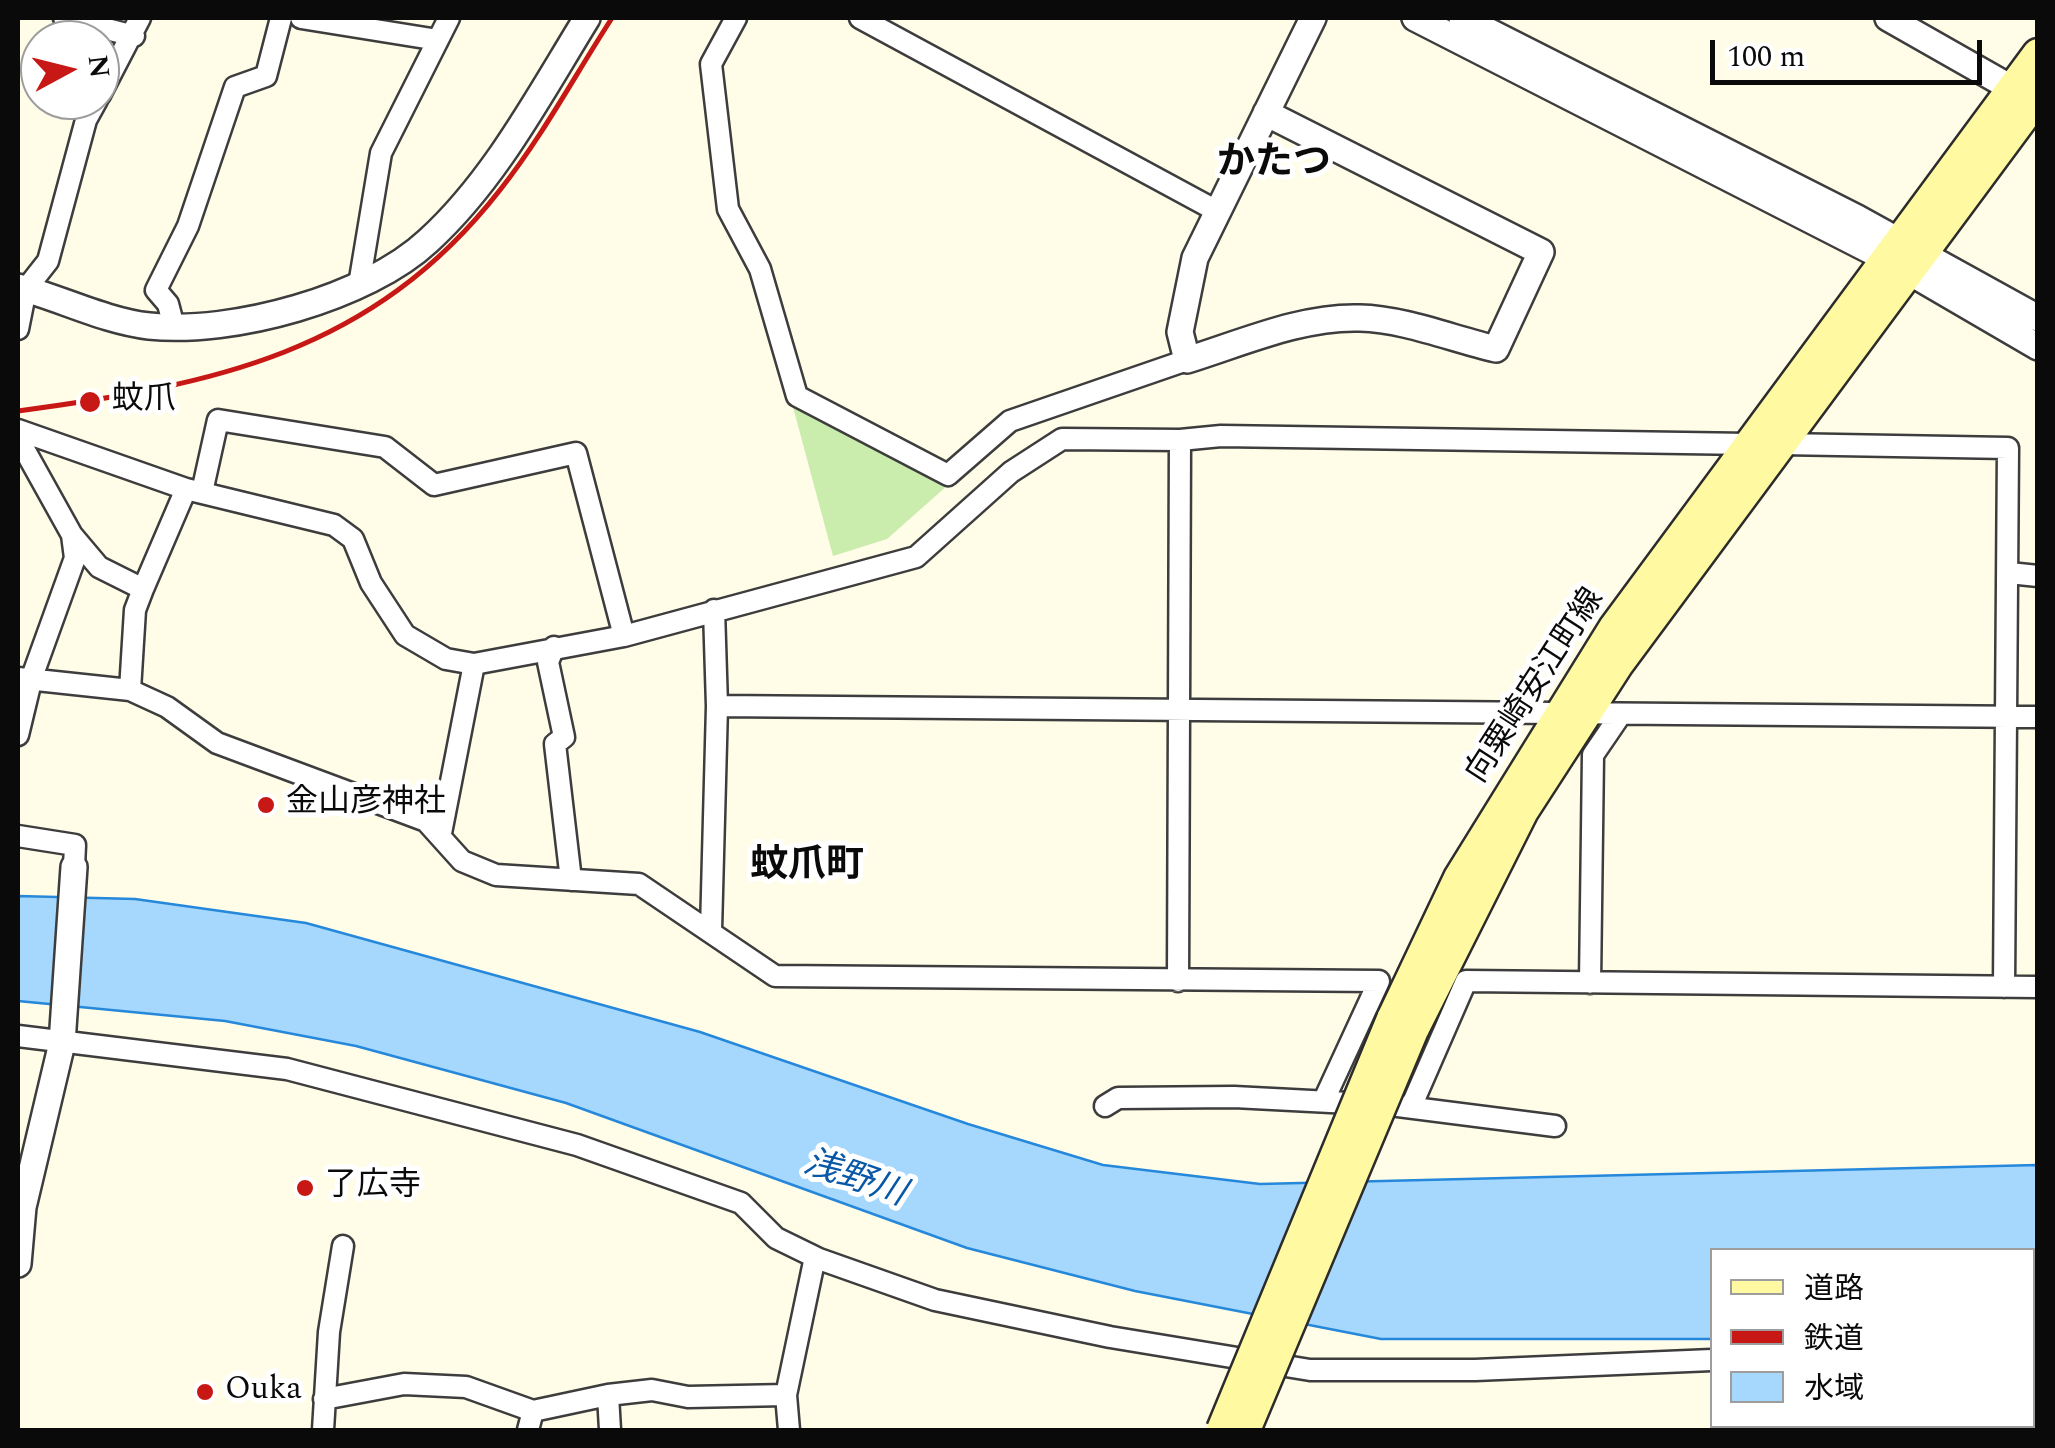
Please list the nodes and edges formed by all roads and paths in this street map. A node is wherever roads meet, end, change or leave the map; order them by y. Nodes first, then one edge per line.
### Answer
1 (64, 18) edge
2 (281, 18) edge
3 (301, 18) edge
4 (449, 18) edge
5 (587, 18) edge
6 (736, 18) edge
7 (860, 18) edge
8 (1313, 18) edge
9 (1415, 18) edge
10 (1462, 18) edge
11 (1888, 18) edge
12 (137, 27) edge
13 (438, 40) junction
14 (2038, 54) edge
15 (120, 59) edge
16 (2030, 98) edge
17 (1266, 113) junction
18 (86, 120) edge
19 (1216, 210) junction
20 (1905, 256) junction
21 (358, 285) junction
22 (22, 288) edge
23 (2038, 318) edge
24 (174, 327) junction
25 (18, 329) edge
26 (2038, 347) edge
27 (1187, 360) junction
28 (18, 430) edge
29 (18, 438) edge
30 (1180, 440) junction
31 (1750, 444) junction
32 (1780, 444) junction
33 (28, 473) edge
34 (194, 490) junction
35 (72, 535) junction
36 (2009, 573) junction
37 (2038, 576) edge
38 (143, 589) junction
39 (714, 610) junction
40 (624, 636) junction
41 (554, 646) junction
42 (474, 664) junction
43 (25, 678) edge
44 (130, 690) junction
45 (716, 706) junction
46 (1177, 708) junction
47 (1574, 712) junction
48 (1621, 714) junction
49 (2038, 717) edge
50 (2004, 718) junction
51 (18, 735) edge
52 (441, 833) junction
53 (18, 836) edge
54 (74, 867) joint
55 (571, 880) junction
56 (711, 930) junction
57 (1178, 981) junction
58 (1590, 983) junction
59 (2004, 987) junction
60 (2038, 987) edge
61 (1403, 1024) junction
62 (18, 1036) edge
63 (62, 1038) junction
64 (1324, 1100) junction
65 (1105, 1106) dead end
66 (1410, 1107) junction
67 (1555, 1126) dead end
68 (19, 1221) edge
69 (343, 1246) dead end
70 (815, 1257) junction
71 (18, 1264) edge
72 (1710, 1360) edge
73 (608, 1395) junction
74 (786, 1395) junction
75 (324, 1399) junction
76 (531, 1421) edge
77 (324, 1430) edge
78 (610, 1430) edge
79 (789, 1430) edge
80 (1222, 1430) edge
81 (1244, 1430) edge

1 - 12 street
2 - 24 street
3 - 13 street
4 - 13 street
5 - 21 street
6 - 27 street
7 - 19 street
8 - 17 street
9 - 20 street
10 - 20 street
11 - 16 street
12 - 15 street
13 - 21 street
14 - 16 main road, 向粟崎安江町線
16 - 20 main road, 向粟崎安江町線
17 - 19 street
17 - 27 street
18 - 22 street
19 - 27 street
20 - 23 street
20 - 26 street
20 - 31 main road, 向粟崎安江町線
20 - 32 main road, 向粟崎安江町線
21 - 24 street
22 - 24 street
22 - 25 street
28 - 34 street
29 - 33 street
30 - 31 street
30 - 39 street
30 - 46 street
31 - 47 main road, 向粟崎安江町線
32 - 36 street
32 - 47 main road, 向粟崎安江町線
33 - 35 street
34 - 38 street
34 - 40 street
34 - 42 street
35 - 38 street
35 - 43 street
36 - 37 street
36 - 50 street
38 - 44 street
39 - 40 street
39 - 45 street
40 - 41 street
41 - 42 street
41 - 55 street
42 - 52 street
43 - 44 street
43 - 51 street
44 - 52 street
45 - 46 street
45 - 56 street
46 - 47 street
46 - 57 street
47 - 48 street
47 - 61 main road, 向粟崎安江町線
48 - 50 street
48 - 58 street
49 - 50 street
50 - 59 street
52 - 55 street
53 - 54 street
54 - 63 street
55 - 56 street
56 - 57 street
57 - 64 street
58 - 59 street
58 - 66 street
59 - 60 street
61 - 80 main road, 向粟崎安江町線, bridge
61 - 81 main road, 向粟崎安江町線, bridge
62 - 63 street
63 - 68 street
63 - 70 street
64 - 65 street
64 - 66 street
66 - 67 street
68 - 71 street
69 - 75 street
70 - 72 street
70 - 74 street
73 - 74 street
73 - 76 street
73 - 78 street
74 - 79 street
75 - 76 street
75 - 77 street

